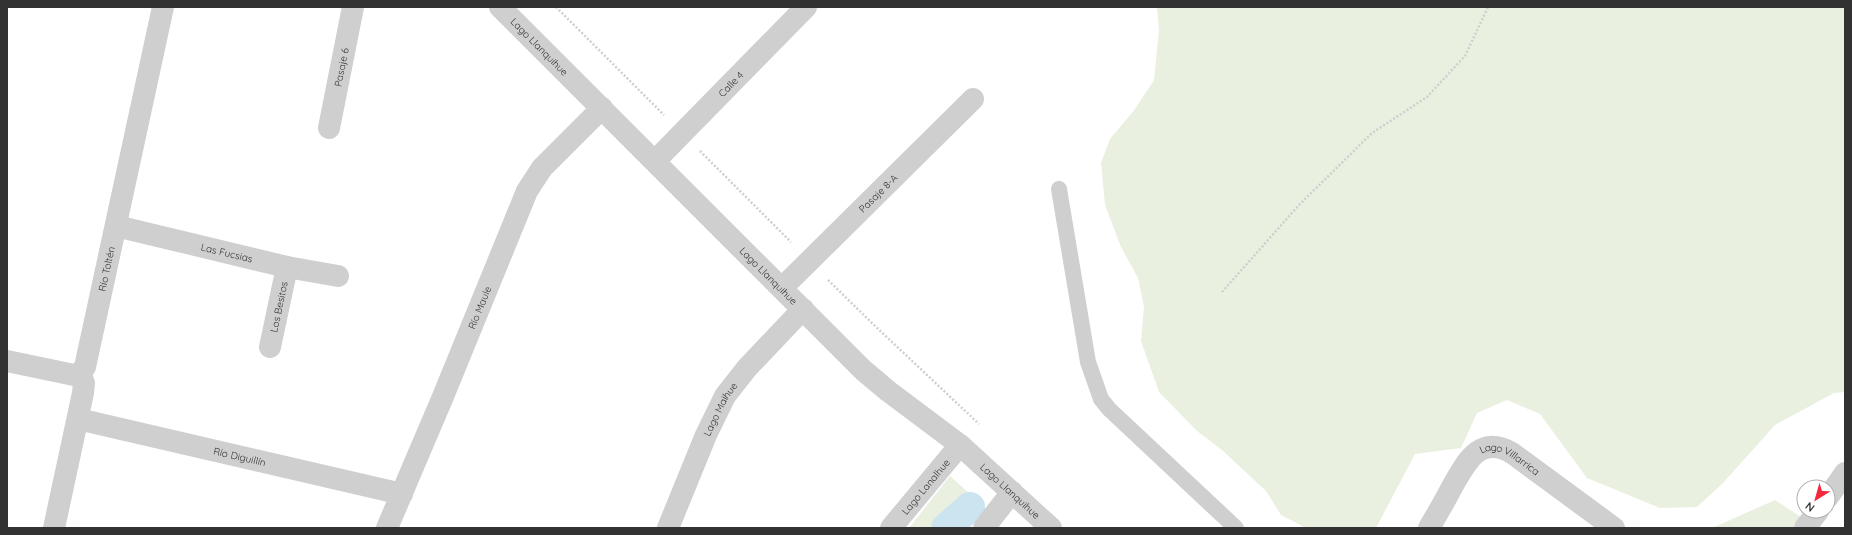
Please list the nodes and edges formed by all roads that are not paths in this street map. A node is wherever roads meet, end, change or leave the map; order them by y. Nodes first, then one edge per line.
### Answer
1 (163, 7) edge
2 (353, 7) edge
3 (500, 7) edge
4 (806, 7) edge
5 (973, 99) dead end
6 (602, 108) junction
7 (329, 128) dead end
8 (655, 161) junction
9 (1059, 189) dead end
10 (116, 226) junction
11 (287, 267) junction
12 (338, 276) dead end
13 (782, 288) junction
14 (804, 309) junction
15 (270, 347) dead end
16 (7, 361) edge
17 (80, 373) junction
18 (78, 419) junction
19 (960, 445) junction
20 (1845, 473) edge
21 (1836, 486) edge
22 (1012, 492) junction
23 (402, 494) junction
24 (1812, 519) edge
25 (54, 528) edge
26 (387, 528) edge
27 (668, 528) edge
28 (891, 528) edge
29 (984, 528) edge
30 (1051, 528) edge
31 (1236, 528) edge
32 (1429, 528) edge
33 (1614, 528) edge
34 (1806, 528) edge

1 - 10 street, Río Toltén
2 - 7 street, Pasaje 6
3 - 6 street, Lago Llanquihue
4 - 8 street, Calle 4
5 - 13 street, Pasaje 8-A
6 - 8 street, Lago Llanquihue
6 - 23 street, Río Maule
8 - 13 street, Lago Llanquihue
9 - 31 lane
10 - 11 street, Las Fucsias
10 - 17 street, Río Toltén
11 - 12 street, Las Fucsias
11 - 15 street, Los Besitos
13 - 14 street, Lago Llanquihue
14 - 19 street, Lago Llanquihue
14 - 27 street, Lago Maihue
16 - 17 street
17 - 18 street
18 - 23 street, Río Diguillín
18 - 25 street
19 - 22 street, Lago Llanquihue
19 - 28 street, Lago Lanalhue
20 - 21 street
22 - 29 street
22 - 30 street, Lago Llanquihue
23 - 26 street, Río Maule
24 - 34 street
32 - 33 street, Lago Villarrica

